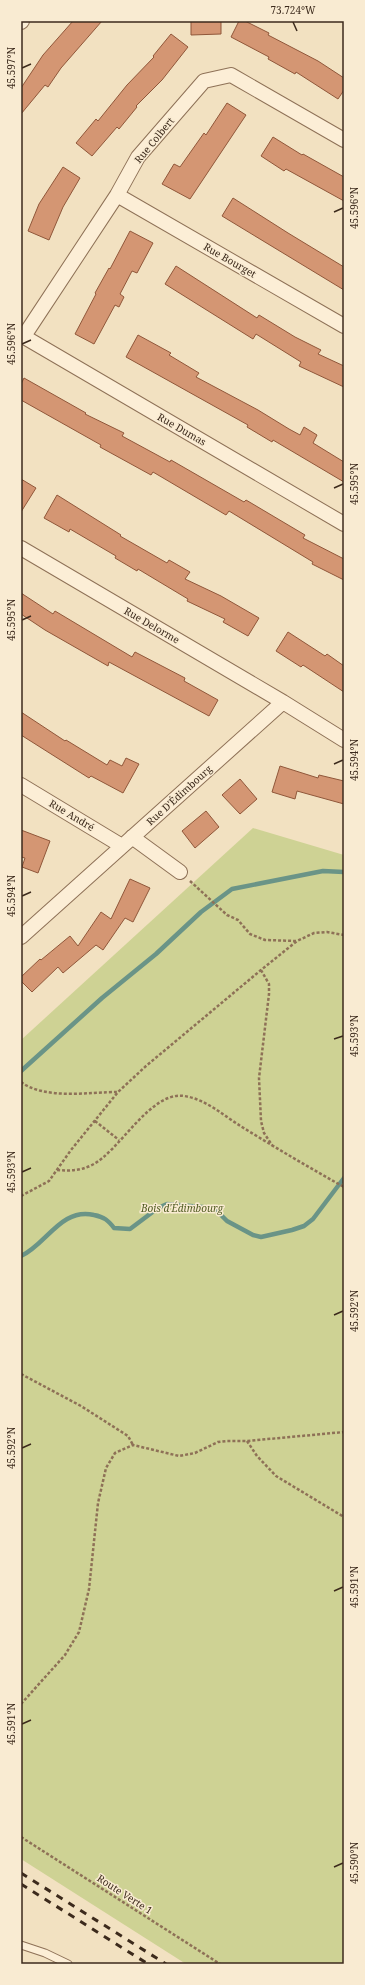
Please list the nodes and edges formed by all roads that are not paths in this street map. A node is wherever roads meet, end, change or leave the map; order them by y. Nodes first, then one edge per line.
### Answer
1 (344, 140) edge
2 (117, 195) junction
3 (344, 326) edge
4 (22, 336) edge
5 (344, 524) edge
6 (21, 548) edge
7 (283, 702) junction
8 (344, 740) edge
9 (21, 785) edge
10 (127, 842) junction
11 (180, 872) road end
12 (21, 936) edge
13 (21, 1945) edge
14 (68, 1964) edge

1 - 2 street, Rue Colbert
2 - 3 street, Rue Bourget
2 - 4 street, Rue Colbert
4 - 5 street, Rue Dumas
6 - 7 street, Rue Delorme
7 - 8 street
7 - 10 street, Rue D'Édimbourg
9 - 10 street, Rue André
10 - 11 street, Rue André
10 - 12 street, Rue D'Édimbourg
13 - 14 lane

